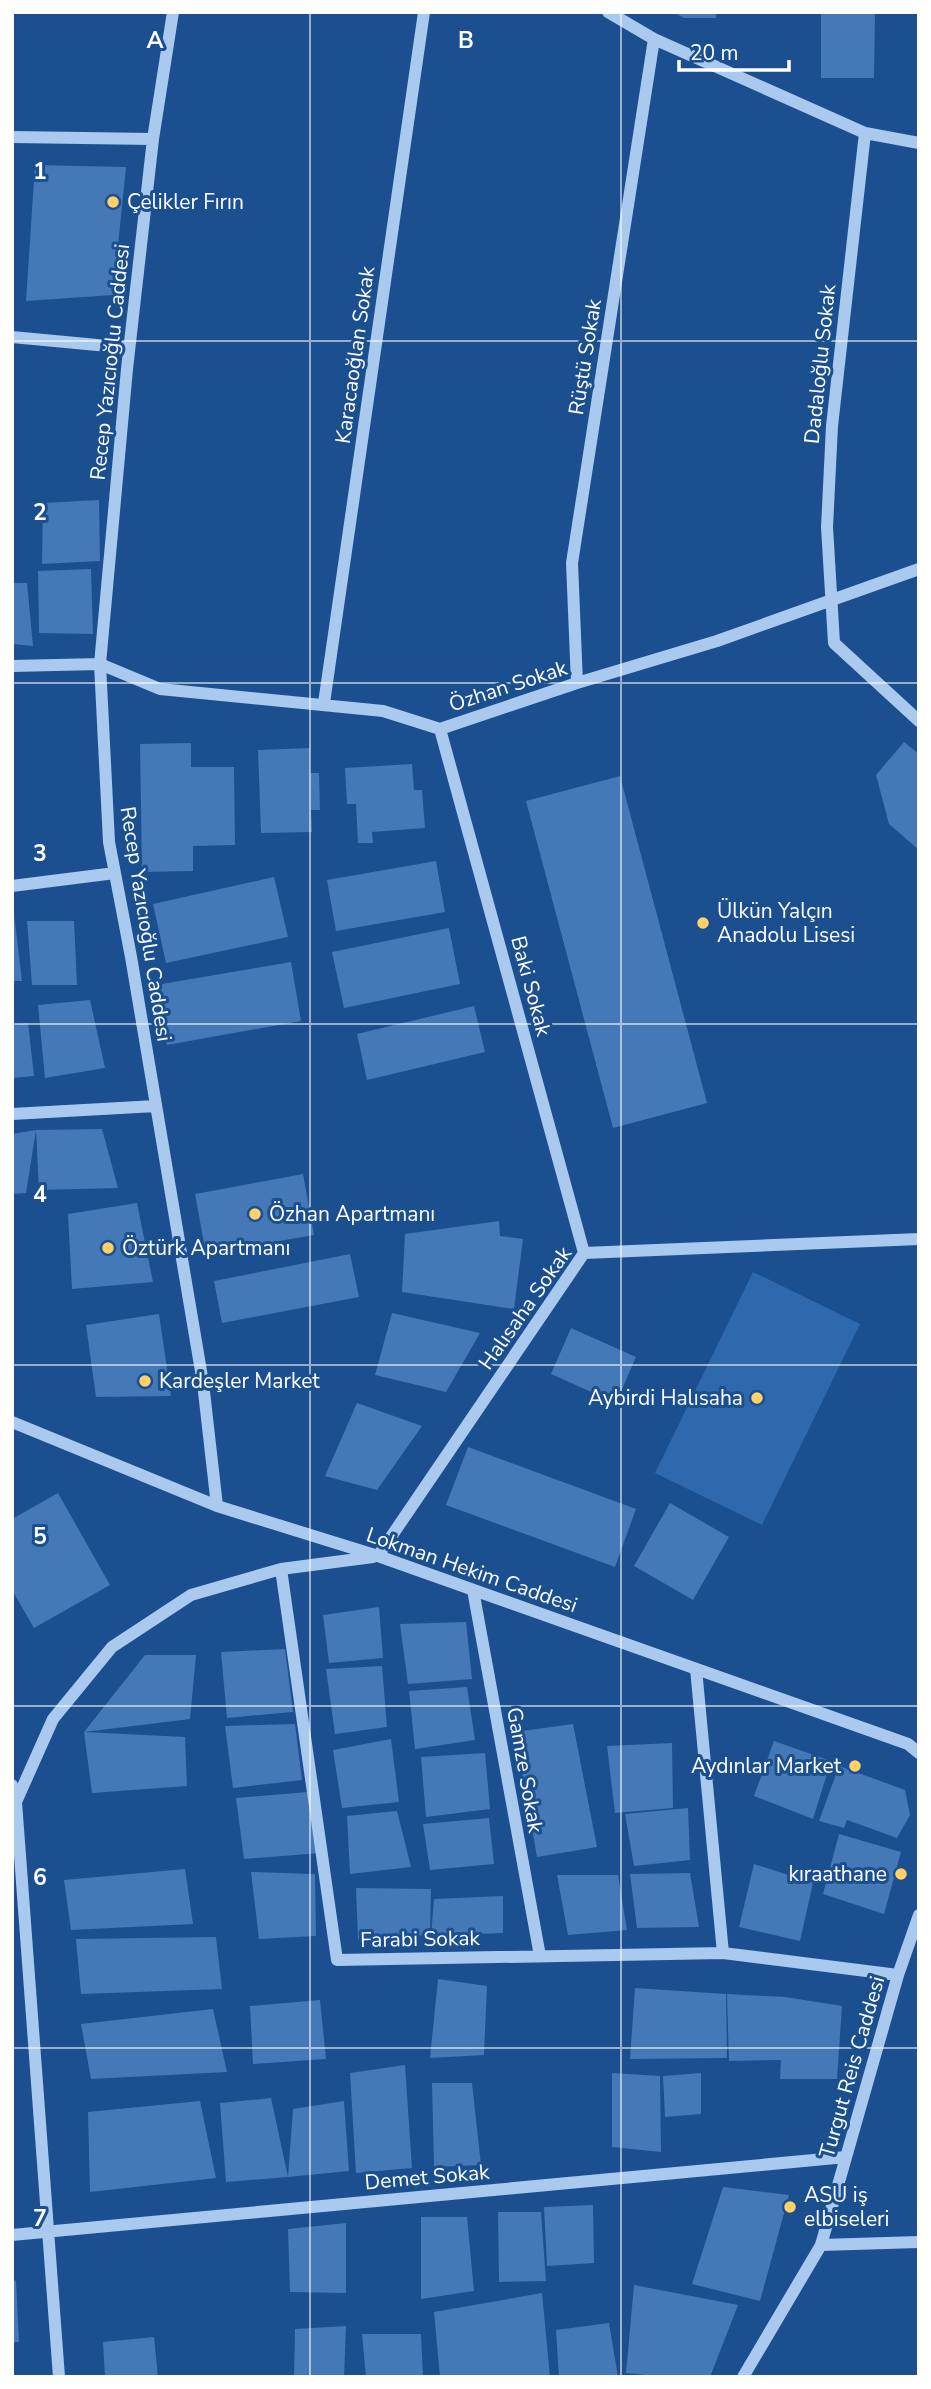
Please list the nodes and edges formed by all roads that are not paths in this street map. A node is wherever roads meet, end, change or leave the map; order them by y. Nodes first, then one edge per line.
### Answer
1 (173, 12) edge
2 (424, 12) edge
3 (608, 12) edge
4 (654, 39) junction
5 (865, 133) junction
6 (12, 137) edge
7 (153, 139) junction
8 (919, 143) edge
9 (12, 337) edge
10 (129, 348) junction
11 (919, 569) edge
12 (832, 600) junction
13 (100, 664) junction
14 (12, 666) edge
15 (577, 683) junction
16 (324, 703) junction
17 (919, 721) edge
18 (440, 729) junction
19 (115, 873) junction
20 (12, 886) edge
21 (156, 1106) junction
22 (12, 1114) edge
23 (919, 1239) edge
24 (584, 1253) junction
25 (12, 1422) edge
26 (217, 1506) junction
27 (378, 1556) junction
28 (281, 1569) junction
29 (473, 1590) junction
30 (696, 1669) junction
31 (919, 1753) edge
32 (12, 1785) edge
33 (14, 1802) edge
34 (919, 1915) edge
35 (723, 1953) junction
36 (540, 1956) junction
37 (898, 1975) junction
38 (846, 2157) junction
39 (48, 2232) junction
40 (12, 2235) edge
41 (919, 2242) edge
42 (821, 2245) junction
43 (59, 2377) edge
44 (743, 2377) edge

1 - 7 street, Recep Yazıcıoğlu Caddesi
2 - 16 street, Karacaoğlan Sokak
3 - 4 street
4 - 5 street
4 - 15 street, Rüştü Sokak
5 - 8 street
5 - 12 street, Dadaloğlu Sokak
6 - 7 street
7 - 10 street, Recep Yazıcıoğlu Caddesi
9 - 10 street
10 - 13 street, Recep Yazıcıoğlu Caddesi
11 - 12 street, Özhan Sokak
12 - 15 street, Özhan Sokak
12 - 17 street, Dadaloğlu Sokak
13 - 14 street
13 - 16 street, Özhan Sokak
13 - 19 street, Recep Yazıcıoğlu Caddesi
15 - 18 street, Özhan Sokak
16 - 18 street, Özhan Sokak
18 - 24 street, Baki Sokak
19 - 20 street
19 - 21 street, Recep Yazıcıoğlu Caddesi
21 - 22 street
21 - 26 street, Recep Yazıcıoğlu Caddesi
23 - 24 street, Halısaha Sokak
24 - 27 street, Halısaha Sokak
25 - 26 street, Lokman Hekim Caddesi
26 - 27 street, Lokman Hekim Caddesi
27 - 28 street
27 - 29 street, Lokman Hekim Caddesi
28 - 33 street
28 - 36 street, Farabi Sokak
29 - 30 street, Lokman Hekim Caddesi
29 - 36 street, Gamze Sokak
30 - 31 street, Lokman Hekim Caddesi
30 - 35 street
32 - 33 street
33 - 39 street
34 - 37 street, Turgut Reis Caddesi
35 - 36 street, Farabi Sokak
35 - 37 street, Farabi Sokak
37 - 38 street, Turgut Reis Caddesi
38 - 39 street, Demet Sokak
38 - 42 street, Turgut Reis Caddesi
39 - 40 street, Demet Sokak
39 - 43 street
41 - 42 street
42 - 44 street, Turgut Reis Caddesi

